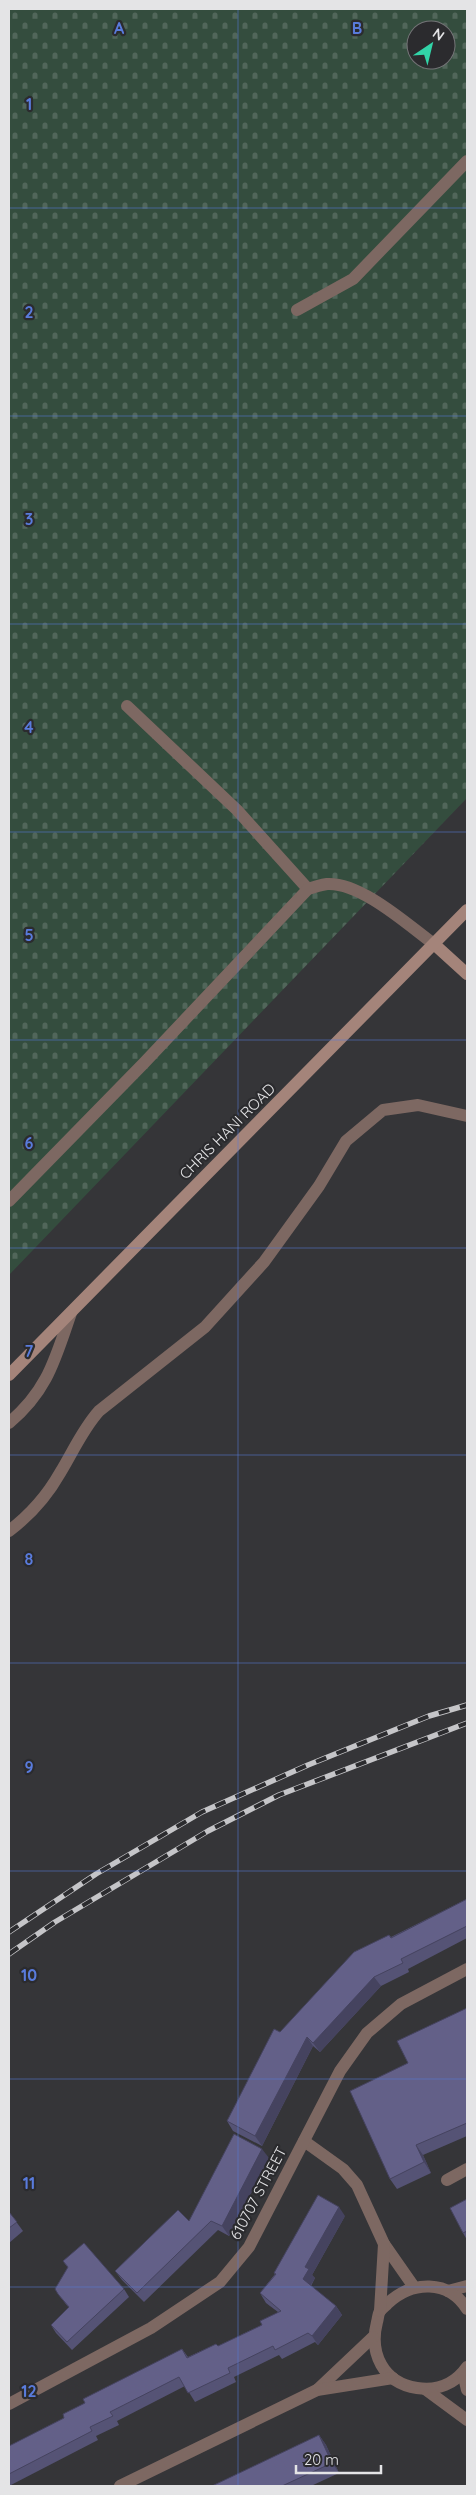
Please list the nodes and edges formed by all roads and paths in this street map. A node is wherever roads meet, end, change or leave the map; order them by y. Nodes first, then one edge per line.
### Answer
1 (467, 161) edge
2 (297, 310) dead end
3 (127, 706) dead end
4 (308, 889) junction
5 (467, 910) edge
6 (434, 944) junction
7 (467, 974) edge
8 (467, 1116) edge
9 (9, 1201) edge
10 (70, 1313) junction
11 (9, 1375) edge
12 (9, 1423) edge
13 (9, 1531) edge
14 (467, 1969) edge
15 (304, 2141) junction
16 (467, 2169) edge
17 (447, 2180) dead end
18 (384, 2244) junction
19 (467, 2286) edge
20 (414, 2287) junction
21 (448, 2291) junction
22 (467, 2309) edge
23 (380, 2311) junction
24 (373, 2337) junction
25 (465, 2370) edge
26 (393, 2378) junction
27 (425, 2389) junction
28 (317, 2390) junction
29 (467, 2390) edge
30 (12, 2399) edge
31 (467, 2420) edge
32 (120, 2486) edge

1 - 2 street
3 - 4 street
4 - 6 street
4 - 9 street
5 - 6 street, CHRIS HANI ROAD
6 - 7 street
6 - 10 street, CHRIS HANI ROAD
8 - 13 street
10 - 11 street, CHRIS HANI ROAD
10 - 12 street
14 - 15 street, 610707 STREET
15 - 18 street
15 - 30 street, 610707 STREET
16 - 17 street
18 - 20 street
18 - 23 street
19 - 21 street
20 - 21 street
20 - 23 street
21 - 22 street
23 - 24 street
24 - 26 street
24 - 28 street
25 - 27 street
25 - 29 street
26 - 27 street
26 - 28 street
27 - 31 street
28 - 32 street

